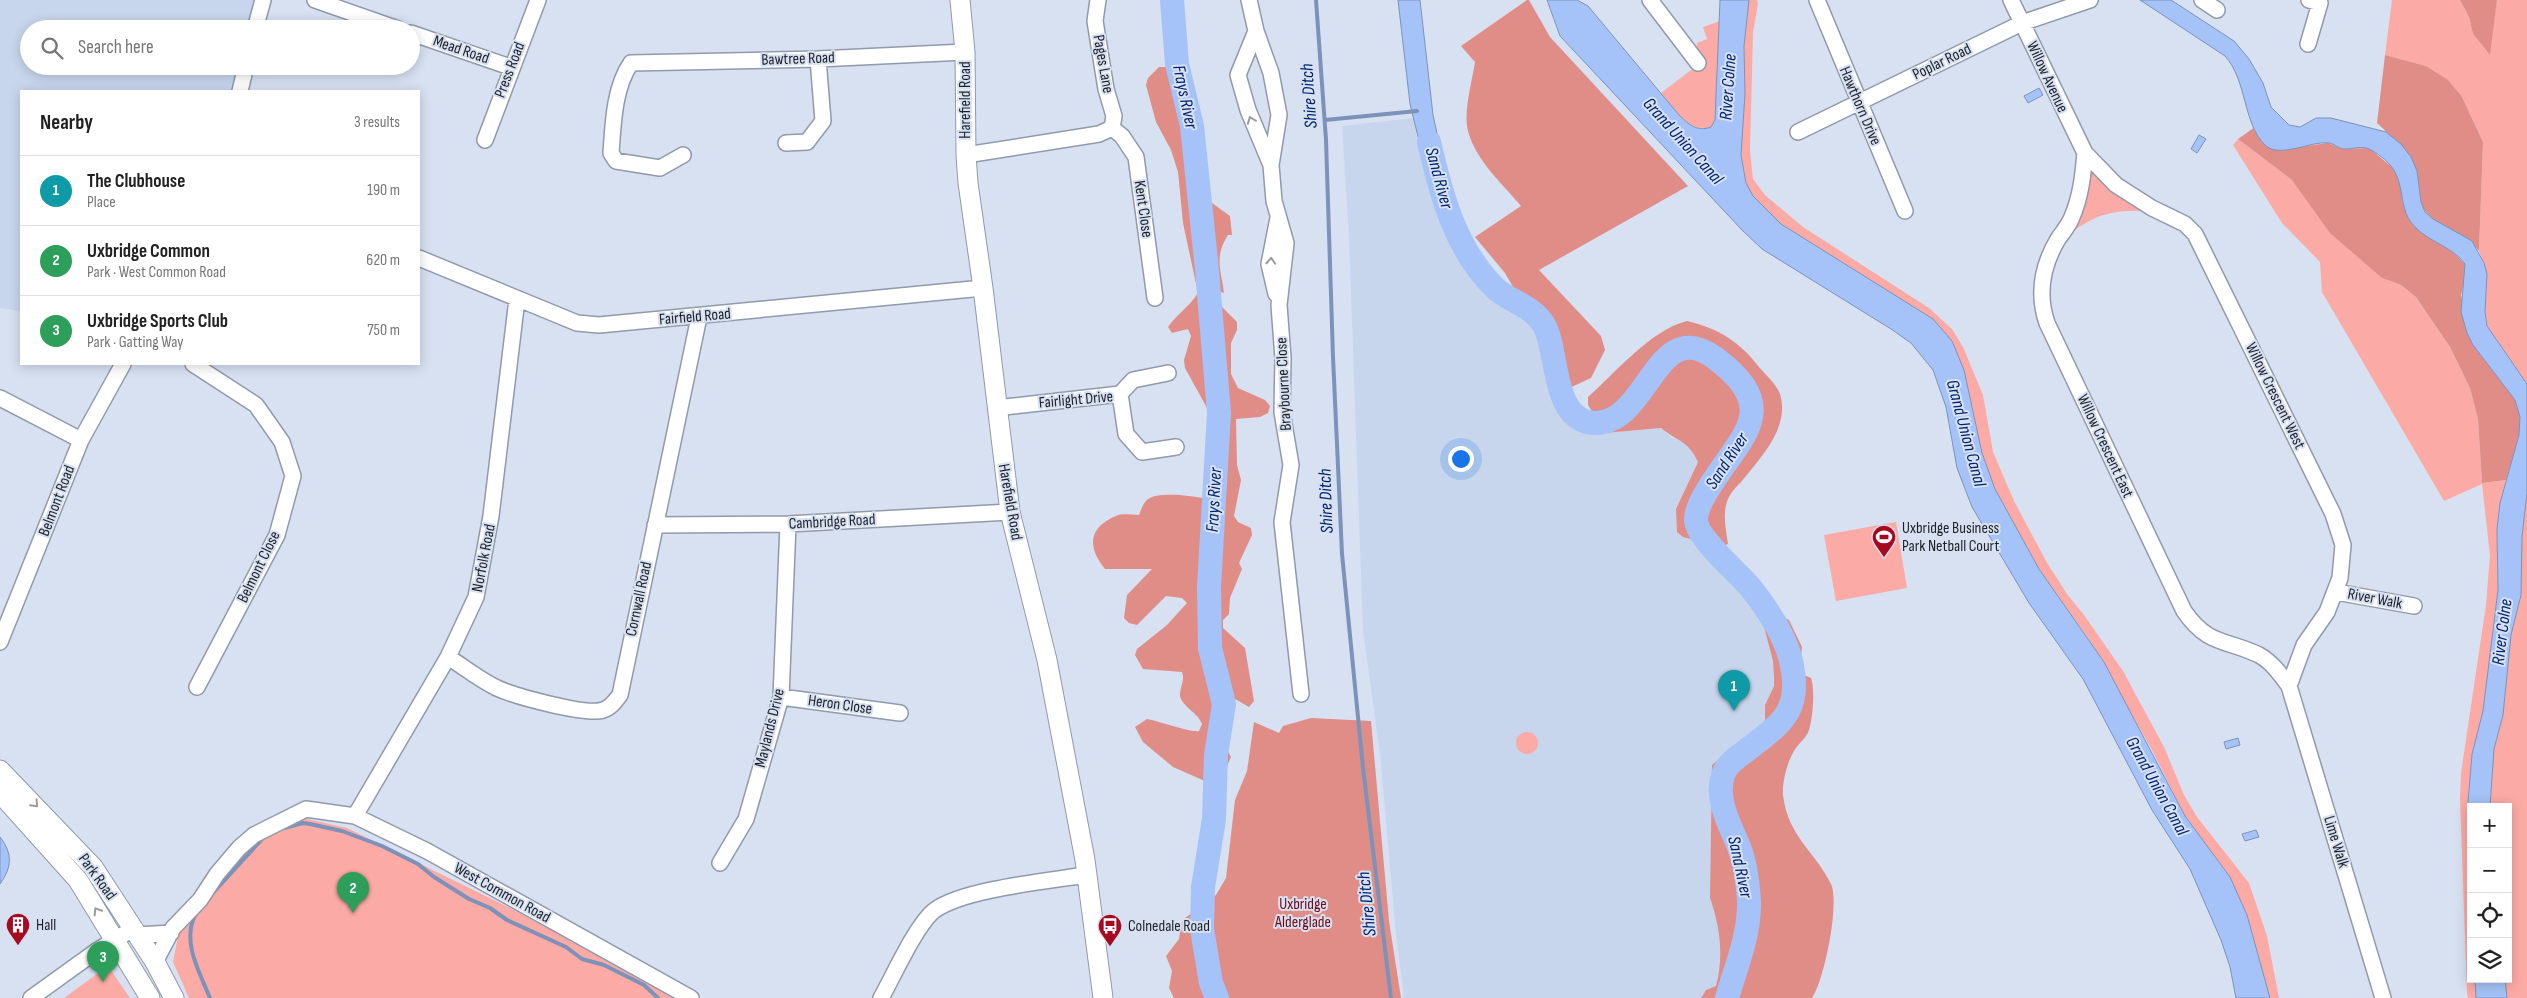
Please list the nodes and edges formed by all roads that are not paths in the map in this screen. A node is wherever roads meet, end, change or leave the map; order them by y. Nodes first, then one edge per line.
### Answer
1 (263, 0) edge
2 (314, 0) edge
3 (538, 0) edge
4 (960, 0) edge
5 (1098, 0) edge
6 (1249, 0) edge
7 (1650, 0) edge
8 (1817, 0) edge
9 (2011, 0) edge
10 (2090, 0) edge
11 (2203, 0) edge
12 (2317, 1) edge
13 (2217, 10) dead end
14 (257, 20) edge
15 (372, 20) edge
16 (2022, 24) junction
17 (1256, 31) junction
18 (420, 36) edge
19 (2308, 44) dead end
20 (965, 52) junction
21 (818, 59) junction
22 (1698, 63) dead end
23 (510, 68) junction
24 (244, 75) edge
25 (240, 90) edge
26 (1858, 102) junction
27 (1112, 128) junction
28 (1798, 132) dead end
29 (485, 140) dead end
30 (786, 143) dead end
31 (2086, 153) junction
32 (683, 155) dead end
33 (966, 155) junction
34 (1271, 165) junction
35 (1905, 211) dead end
36 (420, 258) edge
37 (983, 288) junction
38 (1155, 298) dead end
39 (517, 299) junction
40 (699, 317) junction
41 (122, 365) edge
42 (194, 365) edge
43 (1168, 373) dead end
44 (1120, 394) junction
45 (0, 398) edge
46 (996, 408) junction
47 (81, 440) junction
48 (1176, 447) dead end
49 (1010, 512) junction
50 (788, 524) junction
51 (654, 525) junction
52 (2336, 592) junction
53 (2414, 606) dead end
54 (0, 642) edge
55 (448, 657) junction
56 (2289, 686) junction
57 (197, 687) dead end
58 (1301, 694) dead end
59 (781, 696) junction
60 (900, 713) dead end
61 (0, 770) edge
62 (0, 792) edge
63 (355, 816) junction
64 (720, 863) dead end
65 (1086, 875) junction
66 (136, 931) junction
67 (171, 933) junction
68 (115, 939) junction
69 (155, 962) junction
70 (31, 998) edge
71 (150, 998) edge
72 (174, 998) edge
73 (692, 998) edge
74 (881, 998) edge
75 (1103, 998) edge
76 (2383, 998) edge

1 - 14 street
2 - 15 street
3 - 23 street, Press Road
4 - 20 main road, Harefield Road
5 - 27 street, Pages Lane
6 - 17 street
7 - 22 street
8 - 26 street, Hawthorn Drive
9 - 16 street, Willow Avenue
10 - 16 street, Poplar Road
11 - 13 street
12 - 19 street
16 - 26 street, Poplar Road
16 - 31 street, Willow Avenue
17 - 34 street
34 -> 17 street
18 - 23 street, Mead Road
20 - 21 street, Bawtree Road
20 - 33 main road, Harefield Road
21 - 30 street
21 - 32 street, Bawtree Road
23 - 29 street, Press Road
24 - 25 street
26 - 28 street, Poplar Road
26 - 35 street, Hawthorn Drive
27 - 33 street
27 - 38 street, Kent Close
31 - 52 street, Willow Crescent West
31 - 56 street, Willow Crescent East
33 - 37 main road, Harefield Road
34 - 58 street, Braybourne Close
36 - 39 street, Fairfield Road
37 - 40 street, Fairfield Road
37 - 46 main road, Harefield Road
39 - 40 street, Fairfield Road
39 - 55 street, Norfolk Road
40 - 51 street, Cornwall Road
41 - 47 street, Belmont Road
42 - 57 street, Belmont Close
43 - 44 street
44 - 46 street, Fairlight Drive
44 - 48 street, Fairlight Drive
45 - 47 street
46 - 49 main road, Harefield Road
47 - 54 street, Belmont Road
49 - 50 street, Cambridge Road
49 - 65 main road, Harefield Road
50 - 51 street, Cambridge Road
50 - 59 street, Maylands Drive
51 - 55 street, Cornwall Road
52 - 53 street, River Walk
52 - 56 street, Willow Crescent West
55 - 63 street, Norfolk Road
56 - 76 street, Lime Walk
59 - 60 street, Heron Close
59 - 64 street, Maylands Drive
61 -> 66 main road, Park Road
68 -> 62 main road, Park Road
63 - 67 street, West Common Road
63 - 73 street, West Common Road
65 - 74 street
65 - 75 main road, Harefield Road
66 - 67 street
66 - 68 street
66 - 69 main road, Park Road
67 - 69 street
68 - 70 street
68 - 71 main road, Park Road
69 - 72 main road, Park Road

